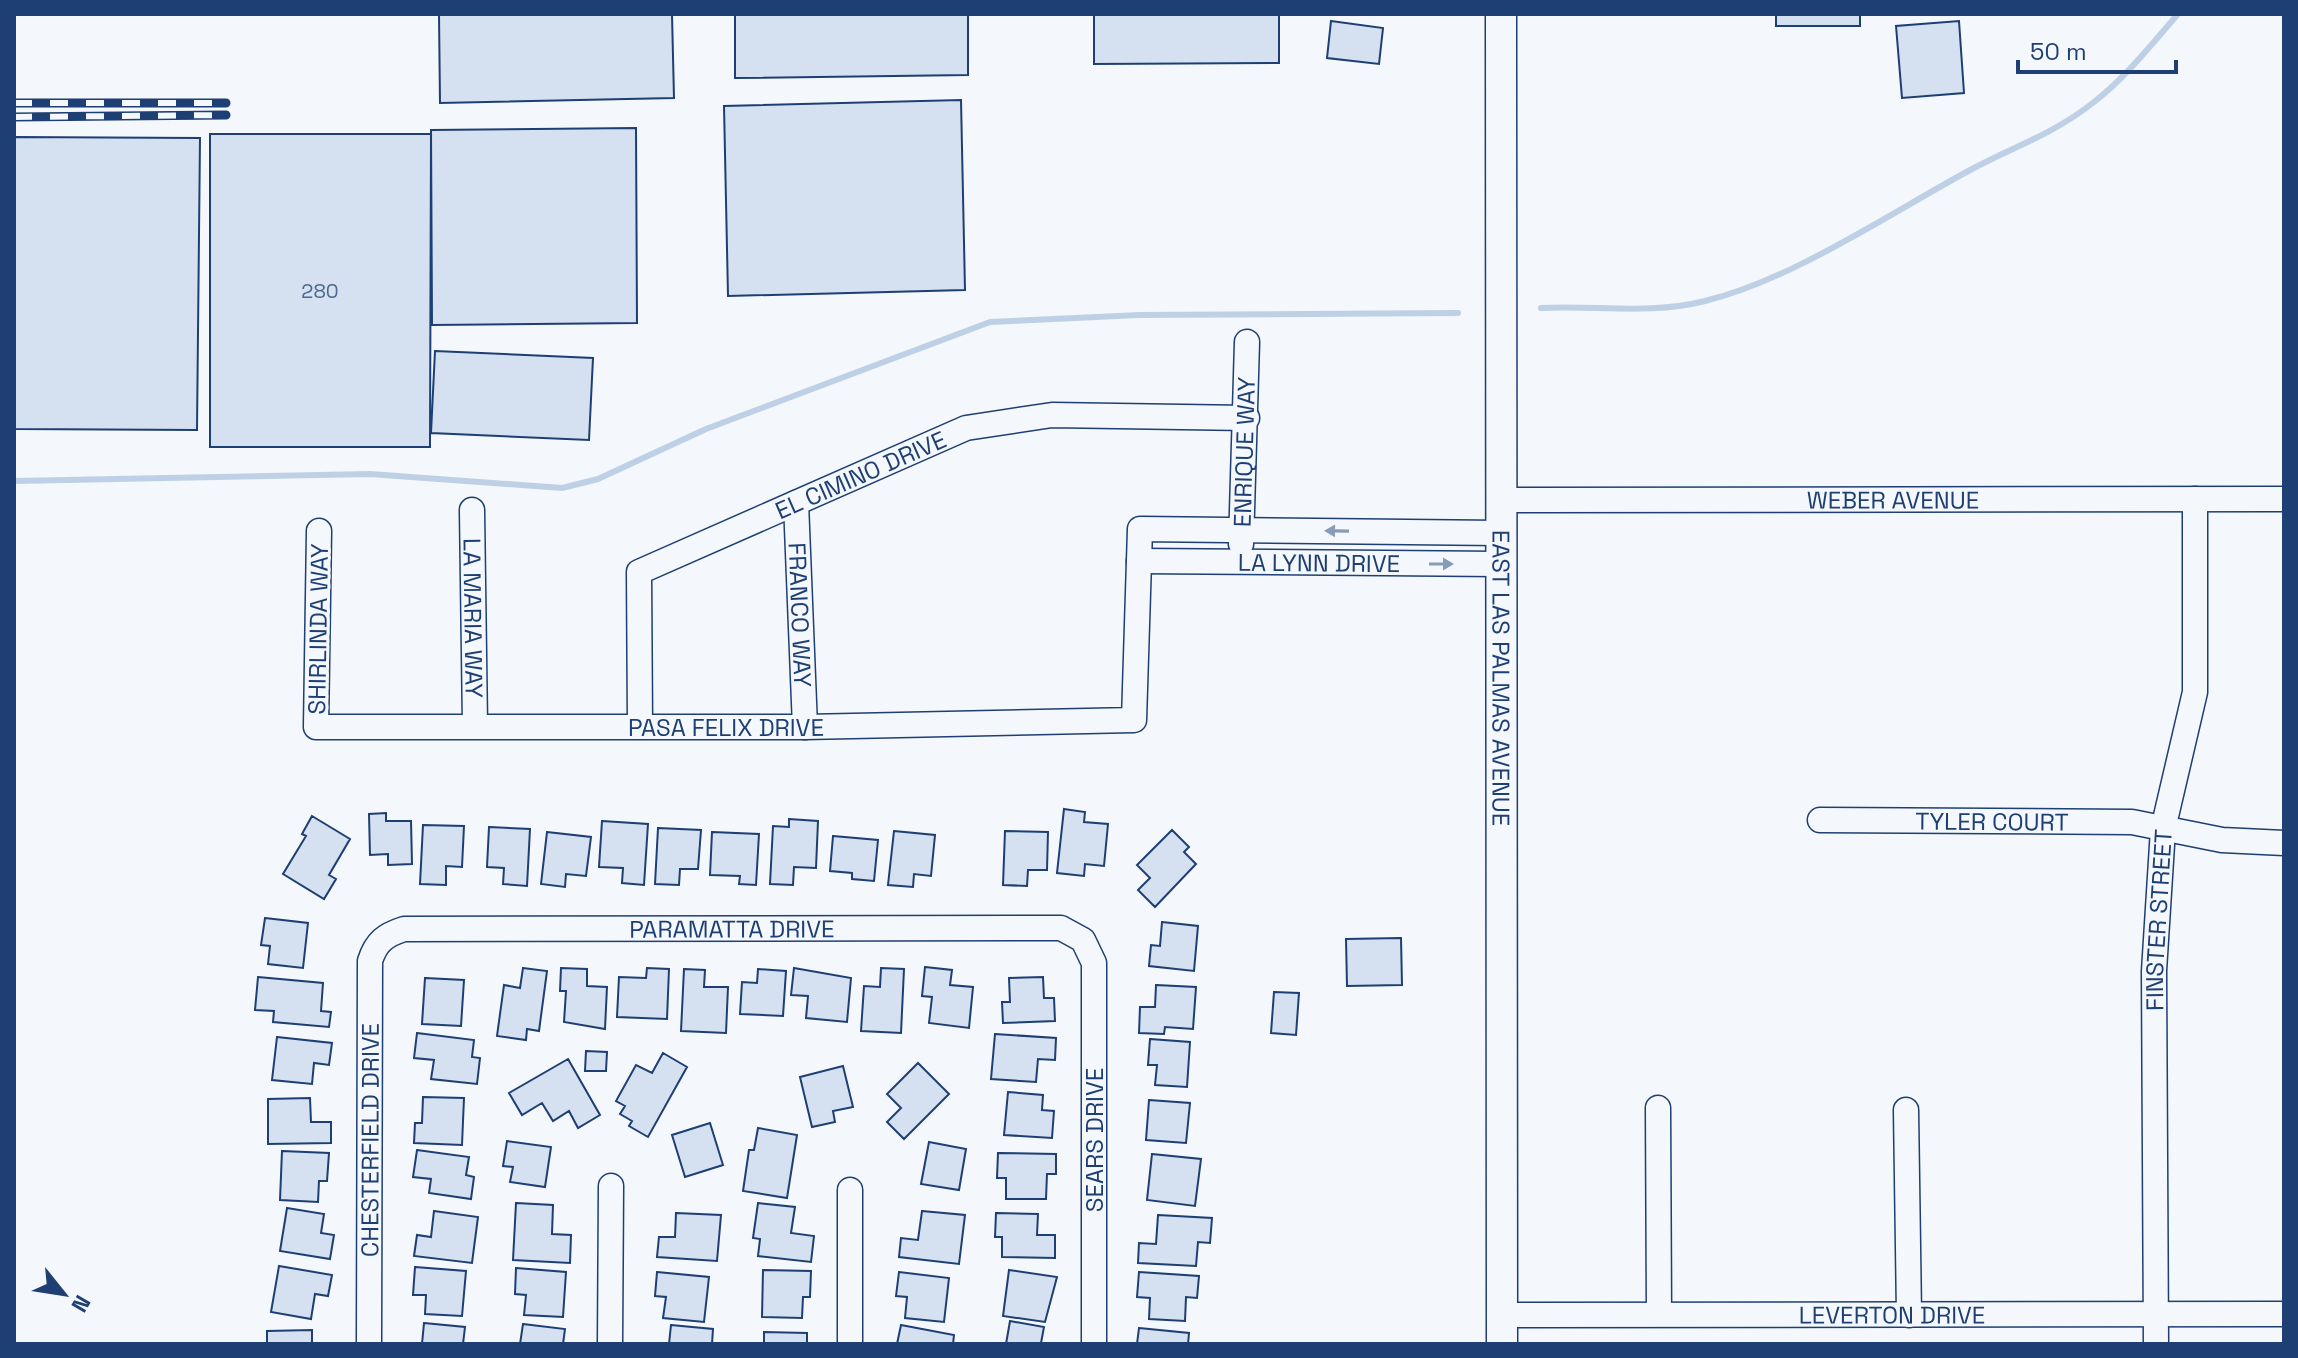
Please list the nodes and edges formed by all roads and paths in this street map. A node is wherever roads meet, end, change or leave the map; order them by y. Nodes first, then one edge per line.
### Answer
1 (1501, 14) edge
2 (1247, 342) dead end
3 (1247, 418) junction
4 (2195, 499) junction
5 (2284, 499) edge
6 (1501, 500) junction
7 (796, 503) junction
8 (472, 510) dead end
9 (1241, 530) junction
10 (319, 531) dead end
11 (1499, 533) junction
12 (1139, 561) junction
13 (1241, 562) junction
14 (1499, 564) junction
15 (475, 726) junction
16 (640, 726) junction
17 (316, 727) joint
18 (805, 727) junction
19 (1820, 820) dead end
20 (2163, 829) junction
21 (2284, 843) edge
22 (381, 940) joint
23 (1083, 940) joint
24 (1658, 1108) dead end
25 (1906, 1110) dead end
26 (611, 1186) dead end
27 (850, 1190) dead end
28 (1659, 1314) junction
29 (2284, 1314) edge
30 (1909, 1315) junction
31 (2156, 1315) junction
32 (1502, 1329) edge
33 (369, 1344) edge
34 (610, 1344) edge
35 (850, 1344) edge
36 (1094, 1344) edge
37 (2156, 1344) edge

1 - 6 main road, EAST LAS PALMAS AVENUE
2 - 3 street, ENRIQUE WAY
3 - 7 street, EL CIMINO DRIVE
3 - 9 street, ENRIQUE WAY
4 - 5 street, WEBER AVENUE
4 - 6 street, WEBER AVENUE
4 - 20 street, FINSTER STREET
6 - 11 main road, EAST LAS PALMAS AVENUE
7 - 16 street, EL CIMINO DRIVE
7 - 18 street, FRANCO WAY
8 - 15 street, LA MARIA WAY
11 -> 9 street, LA LYNN DRIVE
9 - 12 street, LA LYNN DRIVE
9 - 13 street, ENRIQUE WAY
10 - 17 street, SHIRLINDA WAY
11 - 14 main road, EAST LAS PALMAS AVENUE
12 - 13 street, LA LYNN DRIVE
12 - 18 street, PASA FELIX DRIVE
13 -> 14 street, LA LYNN DRIVE
14 - 32 main road, EAST LAS PALMAS AVENUE
15 - 16 street, PASA FELIX DRIVE
15 - 17 street, PASA FELIX DRIVE
16 - 18 street, PASA FELIX DRIVE
19 - 20 street, TYLER COURT
20 - 21 street, TYLER COURT
20 - 31 street, FINSTER STREET
22 - 23 street, PARAMATTA DRIVE
22 - 33 street, CHESTERFIELD DRIVE
23 - 36 street, SEARS DRIVE
24 - 28 street
25 - 30 street
26 - 34 street
27 - 35 street
28 - 30 street, LEVERTON DRIVE
28 - 32 street, LEVERTON DRIVE
29 - 31 street, LEVERTON DRIVE
30 - 31 street, LEVERTON DRIVE
31 - 37 street, FINSTER STREET

